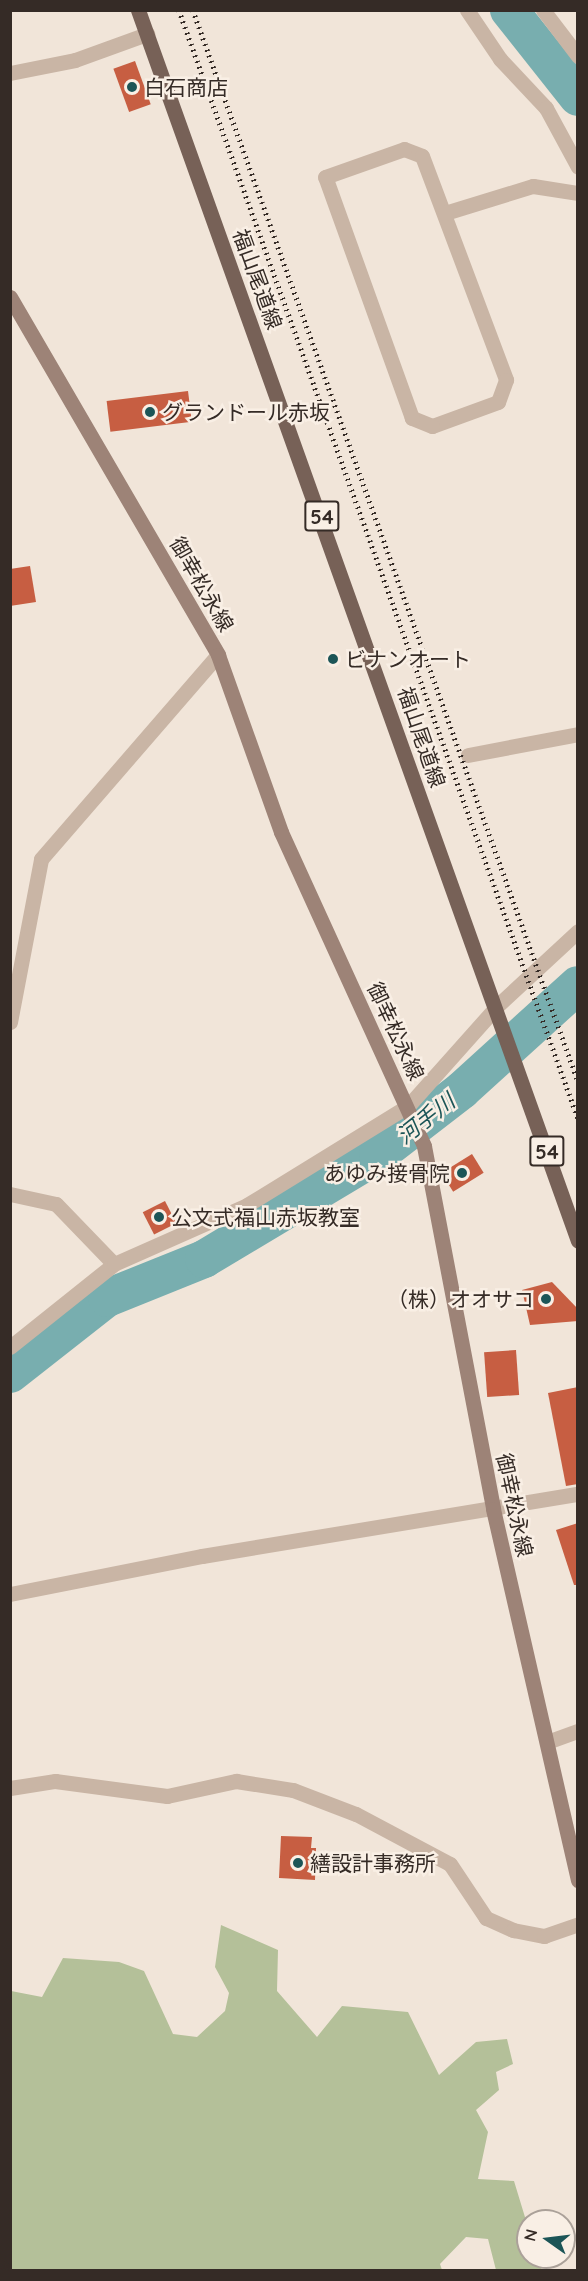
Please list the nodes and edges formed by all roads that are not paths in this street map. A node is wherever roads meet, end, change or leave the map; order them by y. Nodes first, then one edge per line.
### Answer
1 (138, 10) edge
2 (467, 10) edge
3 (543, 10) edge
4 (147, 34) junction
5 (578, 56) edge
6 (10, 72) edge
7 (578, 167) edge
8 (578, 193) edge
9 (445, 213) junction
10 (10, 297) edge
11 (218, 655) junction
12 (578, 734) edge
13 (468, 755) dead end
14 (578, 931) edge
15 (497, 1006) junction
16 (10, 1022) edge
17 (410, 1110) junction
18 (10, 1194) edge
19 (578, 1241) edge
20 (114, 1264) junction
21 (10, 1347) edge
22 (578, 1494) edge
23 (493, 1509) junction
24 (10, 1594) edge
25 (578, 1731) edge
26 (547, 1742) junction
27 (10, 1788) edge
28 (578, 1880) edge
29 (578, 1924) edge

1 - 4 main road, 福山尾道線 / 54
2 - 7 street
3 - 5 street
4 - 6 street
4 - 15 main road, 福山尾道線 / 54
8 - 9 street
9 - 9 street
10 - 11 main road, 御幸松永線
11 - 16 street
11 - 17 main road, 御幸松永線
12 - 13 street
14 - 15 street
15 - 17 street
15 - 19 main road, 福山尾道線 / 54
17 - 20 street
17 - 23 main road, 御幸松永線
18 - 20 street
20 - 21 street
22 - 23 street
23 - 24 street
23 - 26 main road, 御幸松永線
25 - 26 street
26 - 28 main road, 御幸松永線
27 - 29 street

